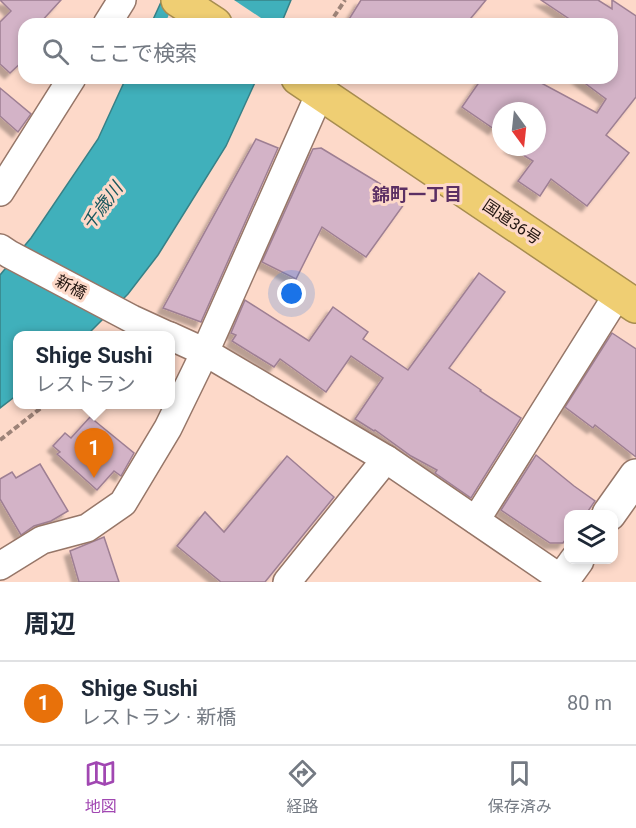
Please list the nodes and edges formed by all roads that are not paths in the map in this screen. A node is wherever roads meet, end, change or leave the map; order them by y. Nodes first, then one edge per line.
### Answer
1 (122, 0) edge
2 (178, 0) edge
3 (111, 18) edge
4 (206, 18) edge
5 (68, 84) edge
6 (309, 85) edge
7 (0, 192) edge
8 (5, 251) edge
9 (627, 300) edge
10 (159, 331) edge
11 (175, 338) edge
12 (205, 352) junction
13 (386, 459) junction
14 (636, 476) edge
15 (612, 510) edge
16 (476, 520) junction
17 (0, 566) edge
18 (566, 576) edge
19 (287, 582) edge

1 - 3 street
2 - 4 highway
5 - 7 street
6 - 9 highway, 国道36号
6 - 12 street
8 - 10 street, 新橋
9 - 16 street
11 - 12 street, 新橋
12 - 13 street, 新橋
12 - 17 street
13 - 16 street, 新橋
13 - 19 street
14 - 15 street
16 - 18 street, 新橋

